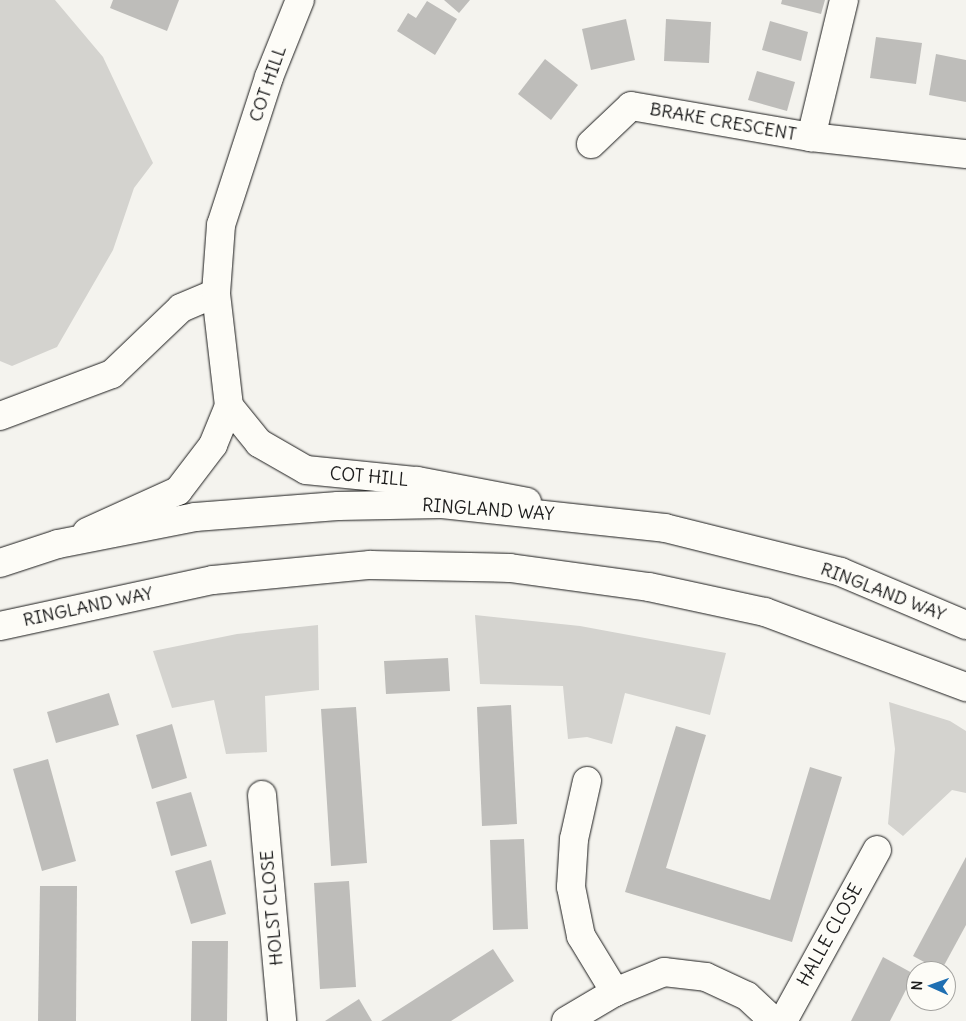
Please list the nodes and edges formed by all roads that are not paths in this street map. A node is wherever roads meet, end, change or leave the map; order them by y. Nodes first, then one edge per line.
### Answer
1 (300, 0) edge
2 (844, 0) edge
3 (811, 137) junction
4 (591, 144) dead end
5 (966, 154) edge
6 (216, 293) junction
7 (230, 406) junction
8 (0, 416) edge
9 (621, 520) junction
10 (58, 544) junction
11 (0, 563) edge
12 (966, 625) edge
13 (0, 626) edge
14 (966, 688) edge
15 (587, 781) dead end
16 (262, 794) dead end
17 (877, 850) dead end
18 (615, 992) junction
19 (282, 1021) edge
20 (566, 1021) edge
21 (774, 1021) edge
22 (783, 1021) edge

1 - 6 street, COT HILL
2 - 3 street, BRAKE CRESCENT
3 - 4 street, BRAKE CRESCENT
3 - 5 street, BRAKE CRESCENT
6 - 7 street, COT HILL
6 - 8 street
7 - 9 street, COT HILL
7 - 10 street
9 - 10 street, RINGLAND WAY
9 - 12 street, RINGLAND WAY
10 - 11 street, RINGLAND WAY
13 - 14 street, RINGLAND WAY
15 - 18 street
16 - 19 street, HOLST CLOSE
17 - 22 street, HALLE CLOSE
18 - 20 street
18 - 21 street

